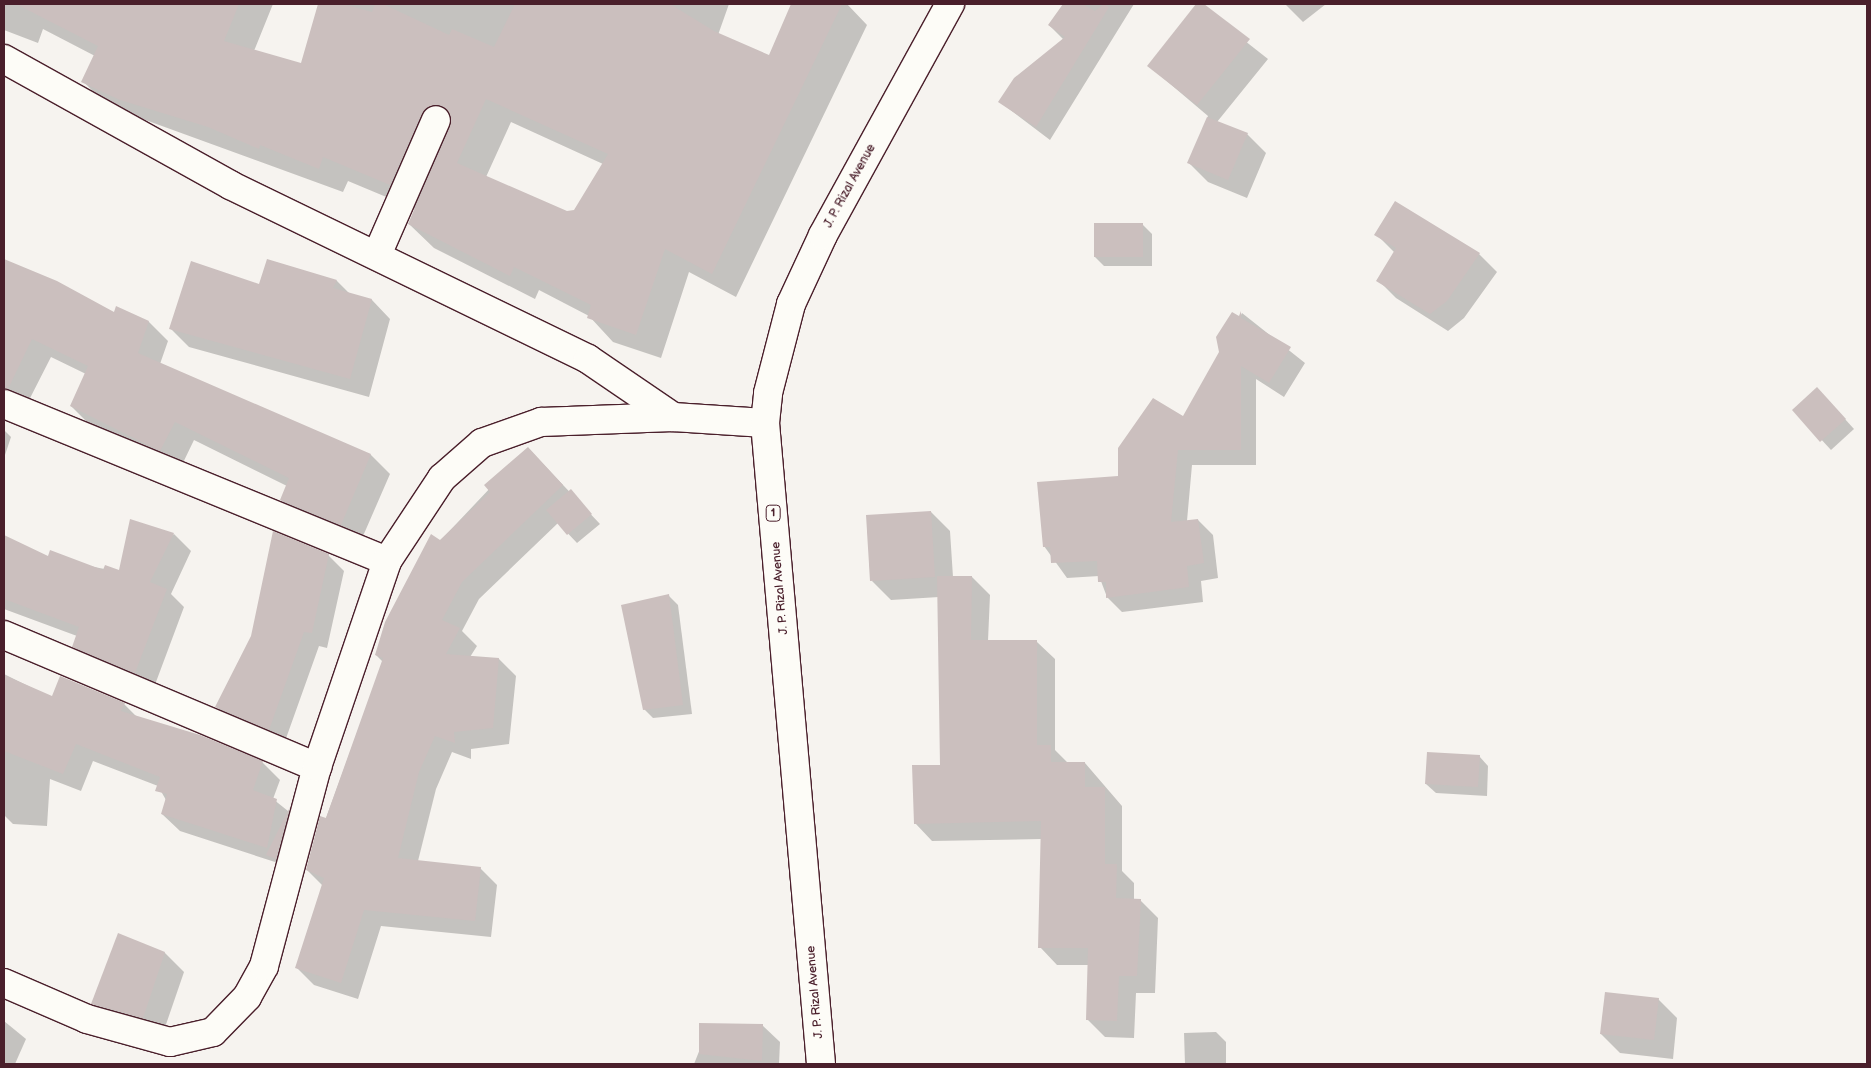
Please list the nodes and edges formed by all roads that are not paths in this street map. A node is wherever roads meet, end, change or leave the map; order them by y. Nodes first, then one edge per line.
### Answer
1 (950, 4) edge
2 (4, 59) edge
3 (436, 120) dead end
4 (377, 255) junction
5 (4, 404) edge
6 (673, 416) junction
7 (765, 423) junction
8 (387, 561) junction
9 (4, 634) edge
10 (317, 767) junction
11 (4, 984) edge
12 (821, 1064) edge

1 - 7 street, J. P. Rizal Avenue / 1
2 - 4 street
3 - 4 street
4 - 6 street
5 - 8 street
6 - 7 street
6 - 8 street
7 - 12 street, J. P. Rizal Avenue / 1
8 - 10 street
9 - 10 street
10 - 11 street

